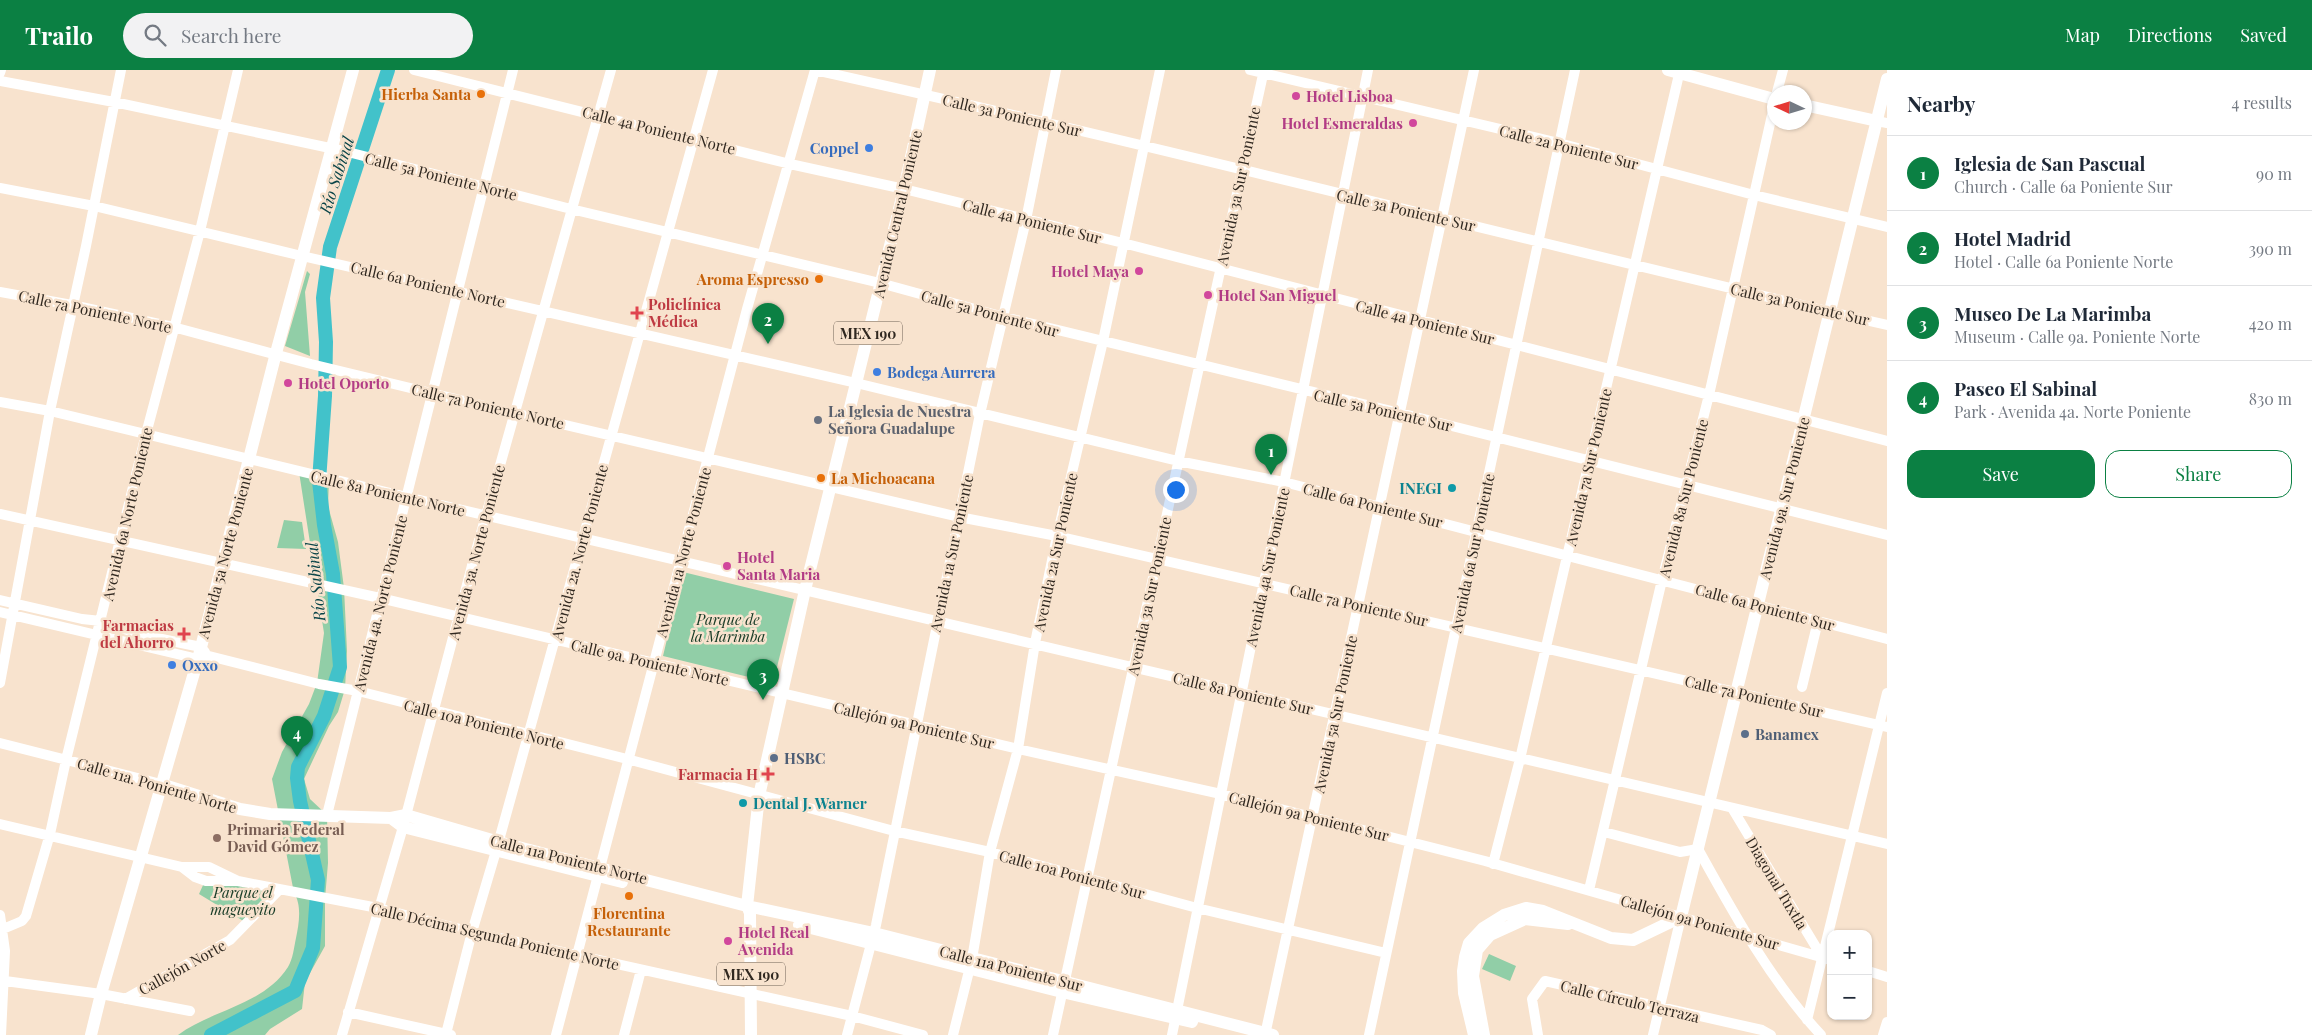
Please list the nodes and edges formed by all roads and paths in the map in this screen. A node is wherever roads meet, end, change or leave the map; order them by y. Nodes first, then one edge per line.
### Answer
1 (121, 70) edge
2 (238, 70) edge
3 (353, 70) edge
4 (414, 70) edge
5 (513, 70) edge
6 (611, 70) edge
7 (712, 70) edge
8 (815, 70) edge
9 (930, 70) edge
10 (1056, 70) edge
11 (1160, 70) edge
12 (1250, 70) edge
13 (1368, 70) edge
14 (1474, 70) edge
15 (1575, 70) edge
16 (1783, 70) edge
17 (1676, 71) edge
18 (1263, 72) edge
19 (1887, 80) edge
20 (0, 81) edge
21 (1780, 85) edge
22 (507, 92) junction
23 (924, 94) junction
24 (1363, 97) junction
25 (1767, 97) edge
26 (114, 102) junction
27 (1812, 107) edge
28 (598, 115) junction
29 (1463, 121) junction
30 (1882, 122) edge
31 (1045, 123) junction
32 (224, 126) junction
33 (1769, 130) edge
34 (694, 140) junction
35 (1559, 143) junction
36 (1144, 147) junction
37 (338, 150) junction
38 (790, 164) junction
39 (1242, 168) junction
40 (1657, 170) junction
41 (483, 187) junction
42 (0, 188) edge
43 (904, 189) junction
44 (1343, 195) junction
45 (1754, 195) junction
46 (94, 206) junction
47 (571, 209) junction
48 (1442, 218) junction
49 (1853, 219) junction
50 (1026, 220) junction
51 (1887, 227) edge
52 (200, 231) junction
53 (668, 232) junction
54 (1538, 242) junction
55 (1123, 243) junction
56 (302, 256) junction
57 (762, 256) junction
58 (1635, 263) junction
59 (1220, 269) junction
60 (880, 284) junction
61 (1733, 288) junction
62 (458, 291) junction
63 (0, 292) edge
64 (1322, 296) junction
65 (72, 305) junction
66 (543, 311) junction
67 (1830, 312) junction
68 (1004, 317) junction
69 (1420, 321) junction
70 (1887, 325) edge
71 (173, 327) junction
72 (640, 333) junction
73 (1103, 341) junction
74 (1516, 345) junction
75 (276, 353) junction
76 (735, 355) junction
77 (1199, 365) junction
78 (1611, 368) junction
79 (856, 383) junction
80 (1303, 391) junction
81 (434, 393) junction
82 (1709, 395) junction
83 (0, 402) edge
84 (50, 411) junction
85 (514, 413) junction
86 (1400, 413) junction
87 (980, 414) junction
88 (1804, 419) junction
89 (146, 434) junction
90 (611, 434) junction
91 (1496, 437) junction
92 (1080, 438) junction
93 (1887, 441) edge
94 (708, 458) junction
95 (250, 459) junction
96 (1178, 461) junction
97 (1589, 461) junction
98 (1284, 482) junction
99 (1686, 485) junction
100 (830, 487) junction
101 (406, 497) junction
102 (1380, 506) junction
103 (1782, 509) junction
104 (0, 514) edge
105 (486, 516) junction
106 (959, 517) junction
107 (28, 520) junction
108 (1476, 531) junction
109 (1887, 535) edge
110 (1057, 536) junction
111 (582, 538) junction
112 (120, 542) junction
113 (1567, 555) junction
114 (1157, 558) junction
115 (681, 561) junction
116 (224, 564) junction
117 (1662, 580) junction
118 (1264, 583) junction
119 (805, 590) junction
120 (380, 598) junction
121 (0, 600) edge
122 (1358, 605) junction
123 (1758, 605) junction
124 (14, 610) junction
125 (0, 612) edge
126 (458, 617) junction
127 (101, 621) junction
128 (1818, 621) junction
129 (937, 622) junction
130 (1456, 628) junction
131 (98, 636) junction
132 (1887, 639) edge
133 (554, 640) junction
134 (1035, 643) junction
135 (1546, 648) junction
136 (202, 654) junction
137 (654, 663) junction
138 (1133, 667) junction
139 (1641, 670) junction
140 (0, 683) edge
141 (1802, 687) dead end
142 (358, 691) junction
143 (1736, 692) junction
144 (782, 693) junction
145 (1887, 693) edge
146 (1241, 694) junction
147 (433, 711) junction
148 (1334, 715) junction
149 (917, 725) junction
150 (1883, 726) edge
151 (528, 734) junction
152 (1432, 738) junction
153 (0, 743) edge
154 (1018, 750) junction
155 (627, 759) junction
156 (1520, 759) junction
157 (66, 760) junction
158 (1111, 770) junction
159 (1616, 781) junction
160 (162, 784) junction
161 (1221, 794) junction
162 (759, 796) junction
163 (1709, 803) junction
164 (1732, 808) junction
165 (327, 815) junction
166 (1312, 819) junction
167 (404, 821) junction
168 (0, 824) edge
169 (894, 831) junction
170 (1604, 832) junction
171 (50, 834) junction
172 (1852, 836) junction
173 (1410, 842) junction
174 (1887, 844) edge
175 (498, 846) junction
176 (1698, 849) junction
177 (990, 852) junction
178 (141, 856) junction
179 (1493, 864) junction
180 (598, 871) junction
181 (1087, 879) junction
182 (280, 890) junction
183 (1590, 890) junction
184 (378, 908) junction
185 (1197, 908) junction
186 (749, 909) junction
187 (0, 915) edge
188 (1681, 917) junction
189 (1570, 924) junction
190 (3, 929) junction
191 (1288, 930) junction
192 (472, 932) junction
193 (1746, 936) junction
194 (873, 938) junction
195 (3, 950) edge
196 (1386, 953) junction
197 (577, 955) junction
198 (1826, 959) edge
199 (970, 963) junction
200 (641, 970) junction
201 (1872, 973) edge
202 (1887, 977) edge
203 (5, 982) junction
204 (1063, 988) junction
205 (101, 994) junction
206 (752, 994) junction
207 (124, 999) junction
208 (1660, 1008) junction
209 (190, 1011) dead end
210 (348, 1012) junction
211 (1176, 1014) junction
212 (852, 1016) junction
213 (1808, 1020) junction
214 (1887, 1022) edge
215 (1268, 1034) edge
216 (1, 1035) edge
217 (91, 1035) edge
218 (342, 1035) edge
219 (447, 1035) edge
220 (556, 1035) edge
221 (624, 1035) edge
222 (751, 1035) edge
223 (847, 1035) edge
224 (923, 1035) edge
225 (953, 1035) edge
226 (1053, 1035) edge
227 (1172, 1035) edge
228 (1243, 1035) edge
229 (1369, 1035) edge
230 (1474, 1035) edge
231 (1484, 1035) edge
232 (1538, 1035) edge
233 (1653, 1035) edge
234 (1770, 1035) edge
235 (1821, 1035) edge
236 (1883, 1035) edge

1 - 26 street
2 - 32 street, Avenida 6a Norte Poniente
3 - 37 main road, Avenida 5a Norte Poniente
4 - 22 street, Calle 4a Poniente Norte
5 - 22 street, Avenida 4a. Norte Poniente
6 - 28 street, Avenida 3a. Norte Poniente
7 - 34 street, Avenida 2a. Norte Poniente
8 - 23 street, Calle 3a Poniente Sur
8 - 38 street, Avenida 1a Norte Poniente
9 - 23 main road, Avenida Central Poniente / MEX 190
10 - 31 street, Avenida 1a Sur Poniente
11 - 36 street, Avenida 2a Sur Poniente
12 - 18 street, Calle 2a Poniente Sur
13 - 24 street, Avenida 4a Sur Poniente
14 - 29 street, Avenida 5a Sur Poniente
15 - 35 street, Avenida 6a Sur Poniente
16 - 21 street
17 - 25 main road
17 - 40 street, Avenida 7a Sur Poniente
18 - 24 street, Calle 2a Poniente Sur
18 - 39 street, Avenida 3a Sur Poniente
19 - 30 main road, Avenida 9a. Sur Poniente
20 - 26 street, Calle 5a Poniente Norte
22 - 28 street, Calle 4a Poniente Norte
22 - 41 street, Avenida 4a. Norte Poniente
23 - 31 street, Calle 3a Poniente Sur
23 - 43 main road, Avenida Central Poniente / MEX 190
24 - 29 street, Calle 2a Poniente Sur
24 - 44 street, Avenida 4a Sur Poniente
26 - 32 street, Calle 5a Poniente Norte
26 - 46 street
27 - 30 main road
28 - 34 street, Calle 4a Poniente Norte
28 - 47 street, Avenida 3a. Norte Poniente
29 - 35 street, Calle 2a Poniente Sur
29 - 48 street, Avenida 5a Sur Poniente
30 - 49 main road, Avenida 9a. Sur Poniente
31 - 36 street, Calle 3a Poniente Sur
31 - 50 street, Avenida 1a Sur Poniente
32 - 37 street, Calle 5a Poniente Norte
32 - 52 street, Avenida 6a Norte Poniente
33 - 45 street, Avenida 8a Sur Poniente
34 - 38 street, Calle 4a Poniente Norte
34 - 53 street, Avenida 2a. Norte Poniente
35 - 40 street, Calle 2a Poniente Sur
35 - 54 street, Avenida 6a Sur Poniente
36 - 39 street, Calle 3a Poniente Sur
36 - 55 street, Avenida 2a Sur Poniente
37 - 41 street, Calle 5a Poniente Norte
37 - 56 main road, Avenida 5a Norte Poniente
38 - 43 street, Calle 4a Poniente Norte
38 - 57 street, Avenida 1a Norte Poniente
39 - 44 street, Calle 3a Poniente Sur
39 - 59 street, Avenida 3a Sur Poniente
40 - 45 street, Calle 2a Poniente Sur
40 - 58 street, Avenida 7a Sur Poniente
41 - 47 street, Calle 5a Poniente Norte
41 - 62 street, Avenida 4a. Norte Poniente
42 - 46 street, Calle 6a Poniente Norte
43 - 50 street, Calle 4a Poniente Sur
43 - 60 main road, Avenida Central Poniente / MEX 190
44 - 48 street, Calle 3a Poniente Sur
44 - 64 street, Avenida 4a Sur Poniente
45 - 49 street, Calle 2a Poniente Sur
45 - 61 street, Avenida 8a Sur Poniente
46 - 52 street, Calle 6a Poniente Norte
46 - 65 street
47 - 53 street, Calle 5a Poniente Norte
47 - 66 street, Avenida 3a. Norte Poniente
48 - 54 street, Calle 3a Poniente Sur
48 - 69 street, Avenida 5a Sur Poniente
49 - 51 street, Calle 2a Poniente Sur
49 - 67 main road, Avenida 9a. Sur Poniente
50 - 55 street, Calle 4a Poniente Sur
50 - 68 street, Avenida 1a Sur Poniente
52 - 56 street, Calle 6a Poniente Norte
52 - 71 street, Avenida 6a Norte Poniente
53 - 57 street, Calle 5a Poniente Norte
53 - 72 street, Avenida 2a. Norte Poniente
54 - 58 street, Calle 3a Poniente Sur
54 - 74 street, Avenida 6a Sur Poniente
55 - 59 street, Calle 4a Poniente Sur
55 - 73 street, Avenida 2a Sur Poniente
56 - 62 street, Calle 6a Poniente Norte
56 - 75 main road, Avenida 5a Norte Poniente
57 - 60 street, Calle 5a Poniente Norte
57 - 76 street, Avenida 1a Norte Poniente
58 - 61 street, Calle 3a Poniente Sur
58 - 78 street, Avenida 7a Sur Poniente
59 - 64 street, Calle 4a Poniente Sur
59 - 77 street, Avenida 3a Sur Poniente
60 - 68 street, Calle 5a Poniente Sur
60 - 79 main road, Avenida Central Poniente / MEX 190
61 - 67 street, Calle 3a Poniente Sur
61 - 82 street, Avenida 8a Sur Poniente
62 - 66 street, Calle 6a Poniente Norte
62 - 81 street, Avenida 4a. Norte Poniente
63 - 65 street, Calle 7a Poniente Norte
64 - 69 street, Calle 4a Poniente Sur
64 - 80 street, Avenida 4a Sur Poniente
65 - 71 street, Calle 7a Poniente Norte
65 - 84 street
66 - 72 street, Calle 6a Poniente Norte
66 - 85 street, Avenida 3a. Norte Poniente
67 - 70 street, Calle 3a Poniente Sur
67 - 88 main road, Avenida 9a. Sur Poniente
68 - 73 street, Calle 5a Poniente Sur
68 - 87 street, Avenida 1a Sur Poniente
69 - 74 street, Calle 4a Poniente Sur
69 - 86 street, Avenida 5a Sur Poniente
71 - 75 street, Calle 7a Poniente Norte
71 - 89 street, Avenida 6a Norte Poniente
72 - 76 street, Calle 6a Poniente Norte
72 - 90 street, Avenida 2a. Norte Poniente
73 - 77 street, Calle 5a Poniente Sur
73 - 92 street, Avenida 2a Sur Poniente
74 - 78 street, Calle 4a Poniente Sur
74 - 91 street, Avenida 6a Sur Poniente
75 - 81 street, Calle 7a Poniente Norte
75 - 95 main road, Avenida 5a Norte Poniente
76 - 79 street, Calle 6a Poniente Norte
76 - 94 street, Avenida 1a Norte Poniente
77 - 80 street, Calle 5a Poniente Sur
77 - 96 street, Avenida 3a Sur Poniente
78 - 82 street, Calle 4a Poniente Sur
78 - 97 street, Avenida 7a Sur Poniente
79 - 87 street, Calle 6a Poniente Sur
79 - 100 main road, Avenida Central Poniente / MEX 190
80 - 86 street, Calle 5a Poniente Sur
80 - 98 street, Avenida 4a Sur Poniente
81 - 85 street, Calle 7a Poniente Norte
81 - 101 street, Avenida 4a. Norte Poniente
82 - 88 street, Calle 4a Poniente Sur
82 - 99 street, Avenida 8a Sur Poniente
83 - 84 street, Calle 8a Poniente Norte
84 - 89 street, Calle 8a Poniente Norte
84 - 107 street
85 - 90 street, Calle 7a Poniente Norte
85 - 105 street, Avenida 3a. Norte Poniente
86 - 91 street, Calle 5a Poniente Sur
86 - 102 street, Avenida 5a Sur Poniente
87 - 92 street, Calle 6a Poniente Sur
87 - 106 street, Avenida 1a Sur Poniente
88 - 93 street, Calle 4a Poniente Sur
88 - 103 main road, Avenida 9a. Sur Poniente
89 - 95 street, Calle 8a Poniente Norte
89 - 112 street, Avenida 6a Norte Poniente
90 - 94 street, Calle 7a Poniente Norte
90 - 111 street, Avenida 2a. Norte Poniente
91 - 97 street, Calle 5a Poniente Sur
91 - 108 street, Avenida 6a Sur Poniente
92 - 96 street, Calle 6a Poniente Sur
92 - 110 street, Avenida 2a Sur Poniente
94 - 100 street, Calle 7a Poniente Norte
94 - 115 street, Avenida 1a Norte Poniente
95 - 101 street, Calle 8a Poniente Norte
95 - 116 main road, Avenida 5a Norte Poniente
96 - 98 street, Calle 6a Poniente Sur
96 - 114 street, Avenida 3a Sur Poniente
97 - 99 street, Calle 5a Poniente Sur
97 - 113 street, Avenida 7a Sur Poniente
98 - 102 street, Calle 6a Poniente Sur
98 - 118 street, Avenida 4a Sur Poniente
99 - 103 street, Calle 5a Poniente Sur
99 - 117 street, Avenida 8a Sur Poniente
100 - 106 street, Calle 7a Poniente Sur
100 - 119 main road, Avenida Central Poniente / MEX 190
101 - 105 street, Calle 8a Poniente Norte
101 - 120 street, Avenida 4a. Norte Poniente
102 - 108 street, Calle 6a Poniente Sur
102 - 122 street, Avenida 5a Sur Poniente
103 - 109 street, Calle 5a Poniente Sur
103 - 123 main road, Avenida 9a. Sur Poniente
104 - 107 street, Calle 9a. Poniente Norte
105 - 111 street, Calle 8a Poniente Norte
105 - 126 street, Avenida 3a. Norte Poniente
106 - 110 street, Calle 7a Poniente Sur
106 - 129 street, Avenida 1a Sur Poniente
107 - 112 street, Calle 9a. Poniente Norte
107 - 124 street
108 - 113 street, Calle 6a Poniente Sur
108 - 130 street, Avenida 6a Sur Poniente
110 - 114 street, Calle 7a Poniente Sur
110 - 134 street, Avenida 2a Sur Poniente
111 - 115 street, Calle 8a Poniente Norte
111 - 133 street, Avenida 2a. Norte Poniente
112 - 116 street, Calle 9a. Poniente Norte
112 - 127 street, Avenida 6a Norte Poniente
113 - 117 street, Calle 6a Poniente Sur
113 - 135 street, Avenida 7a Sur Poniente
114 - 118 street, Calle 7a Poniente Sur
114 - 138 street, Avenida 3a Sur Poniente
115 - 119 street, Calle 8a Poniente Norte
115 - 137 street, Avenida 1a Norte Poniente
116 - 120 street, Calle 9a. Poniente Norte
116 - 136 main road, Avenida 5a Norte Poniente
117 - 123 street, Calle 6a Poniente Sur
117 - 139 street, Avenida 8a Sur Poniente
118 - 122 street, Calle 7a Poniente Sur
118 - 146 street, Avenida 4a Sur Poniente
119 - 129 street, Calle 8a Poniente Sur
119 - 144 main road, Avenida Central Poniente / MEX 190
120 - 126 street, Calle 9a. Poniente Norte
120 - 142 street, Avenida 4a. Norte Poniente
121 - 124 street, Calle 10a Poniente Norte
122 - 130 street, Calle 7a Poniente Sur
122 - 148 street, Avenida 5a Sur Poniente
123 - 128 street, Calle 6a Poniente Sur
123 - 143 main road, Avenida 9a. Sur Poniente
124 - 125 street, Calle 10a Poniente Norte
124 - 127 street, Calle 10a Poniente Norte
124 - 131 street, Calle 10a Poniente Norte
124 - 140 street
126 - 133 street, Calle 9a. Poniente Norte
126 - 147 street, Avenida 3a. Norte Poniente
127 - 131 street, Avenida 6a Norte Poniente
127 - 136 street, Calle 10a Poniente Norte
128 - 132 street, Calle 6a Poniente Sur
128 - 141 street
129 - 134 street, Calle 8a Poniente Sur
129 - 149 street, Avenida 1a Sur Poniente
130 - 135 street, Calle 7a Poniente Sur
130 - 152 street, Avenida 6a Sur Poniente
131 - 136 street, Calle 10a Poniente Norte
131 - 157 street, Avenida 6a Norte Poniente
133 - 137 street, Calle 9a. Poniente Norte
133 - 151 street, Avenida 2a. Norte Poniente
134 - 138 street, Calle 8a Poniente Sur
134 - 154 street, Avenida 2a Sur Poniente
135 - 139 street, Calle 7a Poniente Sur
135 - 156 street, Avenida 7a Sur Poniente
136 - 142 street, Calle 10a Poniente Norte
136 - 160 main road, Avenida 5a Norte Poniente
137 - 144 street, Calle 9a. Poniente Norte
137 - 155 street, Avenida 1a Norte Poniente
138 - 146 street, Calle 8a Poniente Sur
138 - 158 street, Avenida 3a Sur Poniente
139 - 143 street, Calle 7a Poniente Sur
139 - 159 street, Avenida 8a Sur Poniente
142 - 147 street, Calle 10a Poniente Norte
142 - 165 street, Avenida 4a. Norte Poniente
143 - 150 street, Calle 7a Poniente Sur
143 - 163 main road, Avenida 9a. Sur Poniente
144 - 149 street, Callejón 9a Poniente Sur
144 - 162 main road, Avenida Central Poniente / MEX 190
145 - 150 street
146 - 148 street, Calle 8a Poniente Sur
146 - 161 street, Avenida 4a Sur Poniente
147 - 151 street, Calle 10a Poniente Norte
147 - 167 street, Avenida 3a. Norte Poniente
148 - 152 street, Calle 8a Poniente Sur
148 - 166 street, Avenida 5a Sur Poniente
149 - 154 street, Callejón 9a Poniente Sur
149 - 169 street, Avenida 1a Sur Poniente
150 - 172 street
151 - 155 street, Calle 10a Poniente Norte
151 - 175 street, Avenida 2a. Norte Poniente
152 - 156 street, Calle 8a Poniente Sur
152 - 173 street, Avenida 6a Sur Poniente
153 - 157 street, Calle 11a. Poniente Norte
154 - 158 street, Callejón 9a Poniente Sur
154 - 177 street, Avenida 2a Sur Poniente
155 - 162 street, Calle 10a Poniente Norte
155 - 180 street, Avenida 1a Norte Poniente
156 - 159 street, Calle 8a Poniente Sur
156 - 179 street, Avenida 7a Sur Poniente
157 - 160 street, Calle 11a. Poniente Norte
157 - 171 street, Avenida 6a Norte Poniente
158 - 161 street, Callejón 9a Poniente Sur
158 - 181 street, Avenida 3a Sur Poniente
159 - 163 street, Calle 8a Poniente Sur
159 - 170 street, Avenida 8a Sur Poniente
160 - 165 main road, Calle 11a. Poniente Norte
160 - 178 main road, Avenida 5a Norte Poniente
161 - 166 street, Callejón 9a Poniente Sur
161 - 185 street, Avenida 4a Sur Poniente
162 - 169 street, Calle 10a Poniente Sur
162 - 186 main road, Avenida Central Poniente / MEX 190
163 - 164 street, Calle 8a Poniente Sur
163 - 176 main road, Avenida 9a. Sur Poniente
164 - 172 street, Calle 8a Poniente Sur
164 - 198 street, Diagonal Tuxtla
165 - 167 main road, Calle 11a. Poniente Norte
166 - 173 street, Callejón 9a Poniente Sur
166 - 191 street, Avenida 5a Sur Poniente
167 - 175 main road, Calle 11a Poniente Norte
167 - 184 street, Avenida 3a. Norte Poniente
168 - 171 street, Calle Décima Segunda Poniente Norte
169 - 177 street, Calle 10a Poniente Sur
169 - 194 street, Avenida 1a Sur Poniente
170 - 176 street
170 - 183 street, Avenida 8a Sur Poniente
171 - 178 street, Calle Décima Segunda Poniente Norte
171 - 190 street, Avenida 6a Norte Poniente
172 - 174 street, Calle 8a Poniente Sur
172 - 198 street
173 - 179 street, Callejón 9a Poniente Sur
173 - 196 street, Avenida 6a Sur Poniente
175 - 180 main road, Calle 11a Poniente Norte
175 - 192 street, Avenida 2a. Norte Poniente
176 - 188 main road, Avenida 9a. Sur Poniente
176 - 193 street
177 - 181 street, Calle 10a Poniente Sur
177 - 199 street, Avenida 2a Sur Poniente
178 - 182 street, Calle Décima Segunda Poniente Norte
178 - 205 main road, Avenida 5a Norte Poniente
179 - 183 street, Callejón 9a Poniente Sur
180 - 186 main road, Calle 11a Poniente Norte
180 - 197 street, Avenida 1a Norte Poniente
181 - 185 street, Calle 10a Poniente Sur
181 - 204 street, Avenida 3a Sur Poniente
182 - 184 street, Calle Décima Segunda Poniente Norte
182 - 207 street, Callejón Norte
183 - 188 street, Callejón 9a Poniente Sur
184 - 192 street, Calle Décima Segunda Poniente Norte
184 - 210 street, Avenida 3a. Norte Poniente
185 - 191 street, Calle 10a Poniente Sur
185 - 211 street, Avenida 4a Sur Poniente
186 - 194 main road, Calle 11a Poniente Sur
186 - 206 main road, Avenida Central Poniente / MEX 190
187 - 190 street
188 - 189 main road
188 - 193 street, Callejón 9a Poniente Sur
188 - 208 street
189 - 230 main road
189 - 231 main road
190 - 195 street
191 - 196 street, Calle 10a Poniente Sur
191 - 215 street, Avenida 5a Sur Poniente
192 - 197 street, Calle Décima Segunda Poniente Norte
192 - 219 street, Avenida 2a. Norte Poniente
193 - 198 street, Callejón 9a Poniente Sur
193 - 213 street
194 - 199 main road, Calle 11a Poniente Sur
194 - 212 street, Avenida 1a Sur Poniente
195 - 203 street
196 - 229 street, Avenida 6a Sur Poniente
197 - 200 street, Calle Décima Segunda Poniente Norte
197 - 220 street, Avenida 1a Norte Poniente
198 - 213 street
199 - 204 main road, Calle 11a Poniente Sur
199 - 225 street, Avenida 2a Sur Poniente
200 - 206 street, Calle Décima Segunda Poniente Norte
200 - 221 street
201 - 202 street
203 - 205 street
203 - 216 street
204 - 211 main road, Calle 11a Poniente Sur
204 - 226 street, Avenida 3a Sur Poniente
205 - 207 street
205 - 217 main road, Avenida 5a Norte Poniente
206 - 212 street, Calle Décima Segunda Poniente Norte
206 - 222 main road, Avenida Central Poniente / MEX 190
207 - 209 street
208 - 232 street, Calle Círculo Terraza
208 - 233 street
208 - 234 street, Calle Círculo Terraza
210 - 218 street, Avenida 3a. Norte Poniente
210 - 219 street
211 - 215 main road, Calle 11a Poniente Sur
211 - 227 street, Avenida 4a Sur Poniente
211 - 228 main road, Calle 11a Poniente Sur
212 - 223 street, Avenida 1a Sur Poniente
212 - 224 street, Calle Décima Segunda Poniente Norte
213 - 235 street
214 - 236 street

